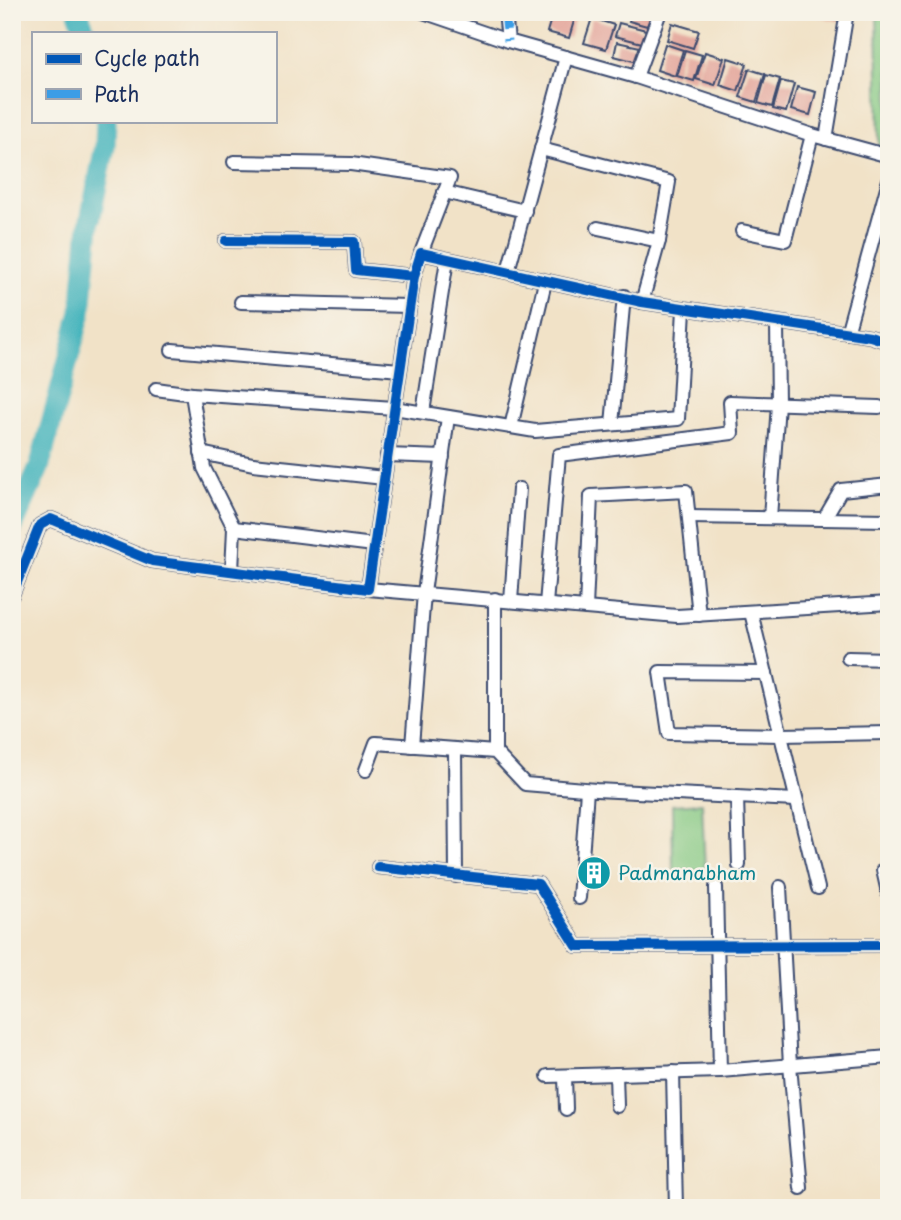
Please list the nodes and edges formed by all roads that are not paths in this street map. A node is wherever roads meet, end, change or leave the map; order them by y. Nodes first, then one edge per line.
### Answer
1 (423, 12) edge
2 (505, 12) edge
3 (660, 12) edge
4 (847, 12) edge
5 (508, 41) junction
6 (566, 57) junction
7 (636, 77) junction
8 (813, 135) junction
9 (826, 139) junction
10 (541, 149) junction
11 (889, 156) edge
12 (234, 162) dead end
13 (889, 180) edge
14 (444, 192) junction
15 (524, 211) junction
16 (598, 228) dead end
17 (743, 231) dead end
18 (226, 241) dead end
19 (659, 241) junction
20 (421, 253) junction
21 (447, 260) junction
22 (508, 271) junction
23 (414, 276) junction
24 (545, 282) junction
25 (624, 296) junction
26 (241, 302) dead end
27 (642, 302) junction
28 (409, 306) junction
29 (684, 309) junction
30 (777, 324) junction
31 (847, 333) junction
32 (889, 342) edge
33 (172, 350) dead end
34 (400, 370) junction
35 (156, 389) dead end
36 (192, 394) junction
37 (778, 404) junction
38 (879, 407) dead end
39 (394, 408) junction
40 (423, 412) junction
41 (448, 417) junction
42 (612, 424) junction
43 (511, 427) junction
44 (201, 453) junction
45 (387, 455) junction
46 (443, 457) junction
47 (384, 478) junction
48 (889, 485) edge
49 (519, 489) dead end
50 (689, 517) junction
51 (770, 518) junction
52 (824, 519) junction
53 (889, 520) edge
54 (234, 528) junction
55 (374, 545) junction
56 (232, 571) junction
57 (368, 589) junction
58 (424, 593) junction
59 (12, 595) edge
60 (495, 599) junction
61 (511, 601) junction
62 (889, 603) edge
63 (546, 604) junction
64 (586, 608) junction
65 (751, 612) junction
66 (699, 615) junction
67 (848, 657) dead end
68 (889, 659) edge
69 (766, 673) junction
70 (889, 733) edge
71 (780, 735) junction
72 (412, 746) junction
73 (455, 749) junction
74 (495, 752) junction
75 (366, 770) dead end
76 (587, 790) junction
77 (737, 797) junction
78 (796, 800) junction
79 (738, 864) dead end
80 (378, 867) dead end
81 (889, 870) edge
82 (456, 876) junction
83 (716, 887) dead end
84 (780, 887) dead end
85 (818, 888) dead end
86 (889, 897) edge
87 (579, 898) dead end
88 (889, 945) edge
89 (718, 946) junction
90 (783, 946) junction
91 (889, 1057) edge
92 (790, 1065) junction
93 (720, 1071) junction
94 (673, 1072) junction
95 (616, 1074) junction
96 (548, 1076) dead end
97 (565, 1076) junction
98 (617, 1106) dead end
99 (566, 1109) dead end
100 (802, 1188) dead end
101 (676, 1208) edge

1 - 5 street
2 - 5 street
3 - 7 street
4 - 9 street
5 - 6 street
6 - 7 street
6 - 10 street
7 - 8 street
8 - 9 street
8 - 17 street
9 - 11 street
10 - 15 street
10 - 19 street
12 - 14 street
13 - 31 street
14 - 15 street
14 - 20 street
15 - 22 street
16 - 19 street
18 - 23 street
19 - 27 street
20 - 21 street
20 - 23 street
21 - 22 street
21 - 40 street
22 - 24 street
23 - 28 street
24 - 25 street
24 - 43 street
25 - 27 street
25 - 42 street
26 - 28 street
27 - 29 street
28 - 34 street
29 - 30 street
29 - 42 street
30 - 31 street
30 - 37 street
31 - 32 street
33 - 34 street
34 - 39 street
35 - 36 street
36 - 39 street
36 - 44 street
37 - 38 street
37 - 51 street
37 - 63 street
39 - 40 street
39 - 45 street
40 - 41 street
41 - 43 street
41 - 46 street
42 - 43 street
44 - 47 street
44 - 54 street
45 - 46 street
45 - 47 street
46 - 58 street
47 - 55 street
48 - 52 street
49 - 61 street
50 - 51 street
50 - 64 street
50 - 66 street
51 - 52 street
52 - 53 street
54 - 55 street
54 - 56 street
55 - 57 street
56 - 57 street
56 - 59 street
57 - 58 street
58 - 60 street
58 - 72 street
60 - 61 street
60 - 74 street
61 - 63 street
62 - 65 street
63 - 64 street
64 - 66 street
65 - 66 street
65 - 69 street
67 - 68 street
69 - 71 street
69 - 71 street
70 - 71 street
71 - 78 street
72 - 73 street
72 - 75 street
73 - 74 street
73 - 82 street
74 - 76 street
76 - 77 street
76 - 87 street
77 - 78 street
77 - 79 street
78 - 85 street
80 - 82 street
81 - 86 street
82 - 89 street
83 - 89 street
84 - 90 street
88 - 90 street
89 - 90 street
89 - 93 street
90 - 92 street
91 - 92 street
92 - 93 street
92 - 100 street
93 - 94 street
94 - 95 street
94 - 101 street
95 - 97 street
95 - 98 street
96 - 97 street
97 - 99 street

